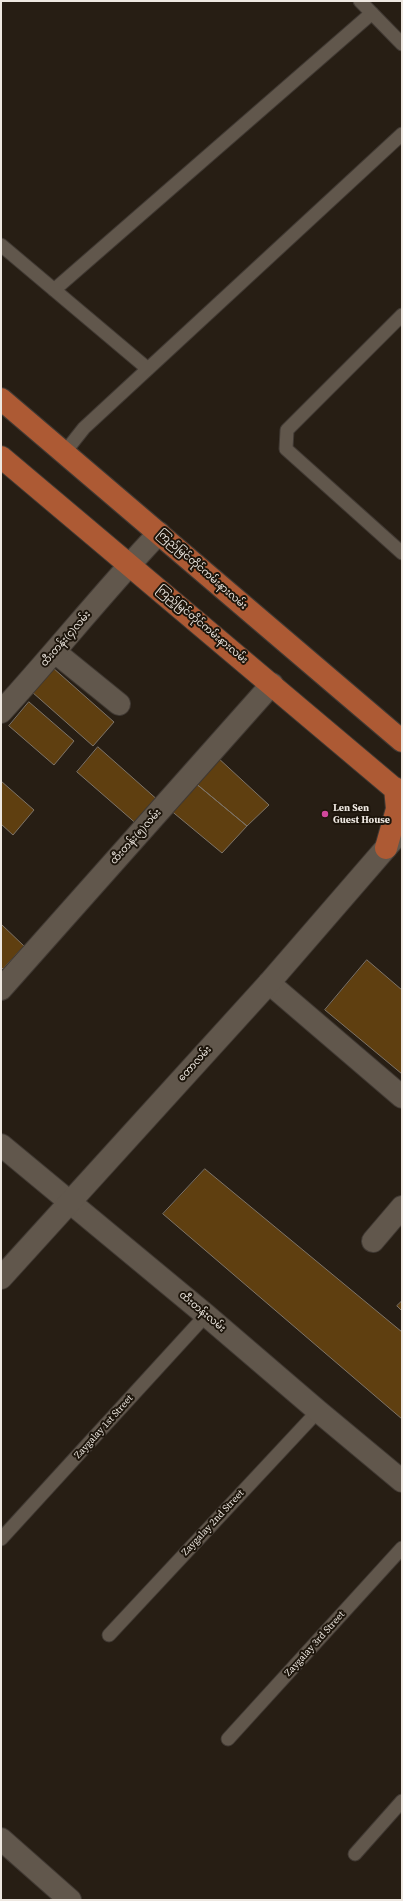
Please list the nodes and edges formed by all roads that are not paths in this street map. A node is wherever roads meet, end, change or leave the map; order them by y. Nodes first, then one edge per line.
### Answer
1 (360, 1) edge
2 (372, 13) junction
3 (402, 44) edge
4 (402, 134) edge
5 (1, 245) edge
6 (54, 290) junction
7 (402, 316) edge
8 (148, 369) junction
9 (1, 399) edge
10 (64, 452) junction
11 (1, 457) edge
12 (159, 533) junction
13 (402, 553) edge
14 (130, 564) junction
15 (55, 652) junction
16 (272, 684) junction
17 (118, 704) dead end
18 (1, 712) edge
19 (402, 741) edge
20 (398, 791) edge
21 (402, 830) edge
22 (394, 844) edge
23 (269, 983) junction
24 (1, 989) edge
25 (402, 1097) edge
26 (1, 1145) edge
27 (69, 1202) junction
28 (402, 1207) edge
29 (373, 1241) dead end
30 (1, 1278) edge
31 (206, 1315) junction
32 (318, 1411) junction
33 (402, 1481) edge
34 (1, 1539) edge
35 (402, 1548) edge
36 (109, 1635) dead end
37 (228, 1739) dead end
38 (402, 1801) edge
39 (1, 1839) edge
40 (355, 1854) dead end
41 (70, 1900) edge

1 - 2 lane
2 - 3 lane
2 - 6 lane
4 - 8 lane
5 - 6 lane
6 - 8 lane
7 - 13 lane
8 - 10 lane
9 - 10 main road, ကြည်မြင်တိုင်ကမ်းနားလမ်း
10 - 12 main road, ကြည်မြင်တိုင်ကမ်းနားလမ်း
11 - 14 main road, ကြည့်မြင်တိုင်ကမ်းနားလမ်း
12 - 14 street, ထီးတန်း(၄)လမ်း
12 - 19 main road, ကြည်မြင်တိုင်ကမ်းနားလမ်း
14 - 15 street, ထီးတန်း(၄)လမ်း
14 - 16 main road, ကြည့်မြင်တိုင်ကမ်းနားလမ်း
15 - 17 street
15 - 18 street, ထီးတန်း(၄)လမ်း
16 - 20 main road, ကြည့်မြင်တိုင်ကမ်းနားလမ်း
16 - 24 street, ထီးတန်း(၅)လမ်း
20 - 22 main road
21 - 22 street, တောလမ်း
22 - 23 street, တောလမ်း
23 - 25 street
23 - 27 street, တောလမ်း
26 - 27 street, ထီးတန်းလမ်း
27 - 30 street, တောလမ်း
27 - 31 street, ထီးတန်းလမ်း
28 - 29 street
31 - 32 street, ထီးတန်းလမ်း
31 - 34 lane, Zaygalay 1st Street
32 - 33 street, ထီးတန်းလမ်း
32 - 36 lane, Zaygalay 2nd Street
35 - 37 lane, Zaygalay 3rd Street
38 - 40 lane
39 - 41 street

